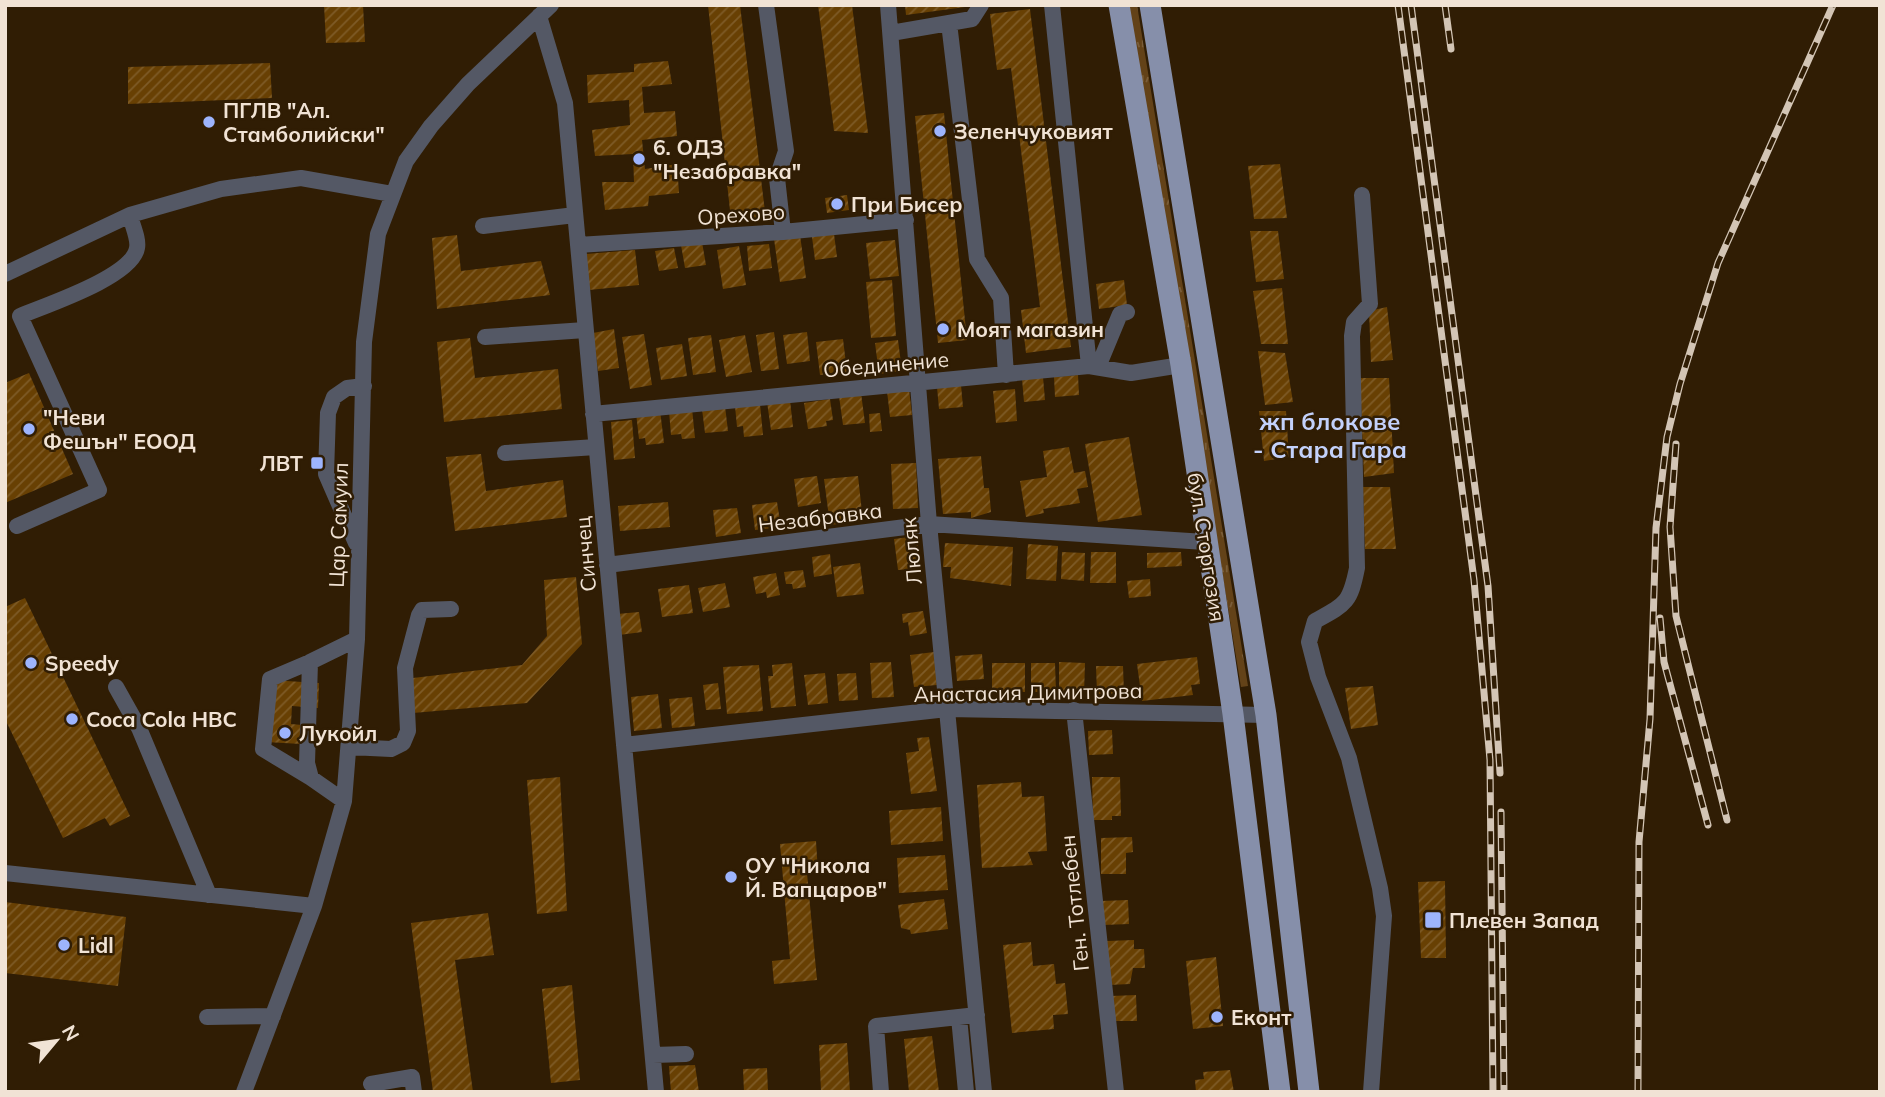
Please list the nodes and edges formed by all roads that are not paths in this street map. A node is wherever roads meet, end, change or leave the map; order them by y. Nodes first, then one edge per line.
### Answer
1 (766, 5) edge
2 (888, 5) edge
3 (981, 5) edge
4 (1052, 5) edge
5 (1119, 5) edge
6 (1150, 5) edge
7 (545, 10) edge
8 (949, 23) junction
9 (891, 33) junction
10 (392, 194) junction
11 (1362, 195) dead end
12 (130, 215) junction
13 (575, 215) junction
14 (906, 220) junction
15 (483, 226) dead end
16 (783, 232) junction
17 (578, 245) junction
18 (5, 274) edge
19 (1127, 313) dead end
20 (585, 330) junction
21 (485, 337) dead end
22 (1181, 365) junction
23 (1093, 366) junction
24 (1006, 375) junction
25 (920, 382) junction
26 (364, 386) junction
27 (593, 414) junction
28 (596, 447) junction
29 (505, 453) dead end
30 (929, 524) junction
31 (17, 526) dead end
32 (1205, 542) junction
33 (358, 547) junction
34 (607, 565) junction
35 (451, 609) dead end
36 (357, 639) junction
37 (310, 662) junction
38 (116, 687) dead end
39 (947, 709) junction
40 (1074, 710) junction
41 (1233, 714) junction
42 (1266, 715) junction
43 (624, 745) junction
44 (350, 747) junction
45 (311, 778) junction
46 (344, 801) junction
47 (5, 873) edge
48 (209, 895) junction
49 (314, 906) junction
50 (977, 1015) junction
51 (273, 1016) junction
52 (207, 1017) dead end
53 (959, 1017) junction
54 (686, 1054) dead end
55 (653, 1055) junction
56 (372, 1084) dead end
57 (244, 1092) edge
58 (414, 1092) edge
59 (656, 1092) edge
60 (881, 1092) edge
61 (966, 1092) edge
62 (984, 1092) edge
63 (1116, 1092) edge
64 (1280, 1092) edge
65 (1309, 1092) edge
66 (1371, 1092) edge

1 - 16 street
2 - 9 street, Люляк
3 - 8 street
4 - 23 street
5 - 22 main road, бул. Сторгозия
6 - 42 main road, бул. Сторгозия
7 - 10 street, Цар Самуил
7 - 13 street, Синчец
8 - 9 street
8 - 24 street
9 - 14 street, Люляк
10 - 12 street
10 - 26 street, Цар Самуил
11 - 66 street
12 - 18 street
12 - 31 street
13 - 15 street
13 - 17 street, Синчец
14 - 16 street, Орехово
14 - 25 street, Люляк
16 - 17 street, Орехово
17 - 20 street, Синчец
19 - 23 street
20 - 21 street
20 - 27 street, Синчец
22 - 23 street, Обединение
22 - 32 main road, бул. Сторгозия
23 - 24 street, Обединение
24 - 25 street, Обединение
25 - 27 street, Обединение
25 - 30 street, Люляк
26 - 33 street, Цар Самуил
26 - 33 street
27 - 28 street, Синчец
28 - 29 street
28 - 34 street, Синчец
30 - 32 street, Незабравка
30 - 34 street, Незабравка
30 - 39 street, Люляк
32 - 41 main road, бул. Сторгозия
33 - 36 street, Цар Самуил
34 - 43 street, Синчец
35 - 44 street
36 - 37 street
36 - 44 street, Цар Самуил
37 - 45 street
37 - 45 street
38 - 48 street
39 - 40 street, Анастасия Димитрова
39 - 43 street, Анастасия Димитрова
39 - 50 street, Люляк
40 - 41 street, Анастасия Димитрова
40 - 63 street, Ген. Тотлебен
41 - 42 street, Анастасия Димитрова
41 - 64 main road, бул. Сторгозия
42 - 65 main road, бул. Сторгозия
43 - 55 street, Синчец
44 - 46 street, Цар Самуил
45 - 46 street
46 - 49 street, Цар Самуил
47 - 48 street
48 - 49 street
49 - 51 street, Цар Самуил
50 - 53 street
50 - 62 street, Люляк
51 - 52 street
51 - 57 street, Цар Самуил
53 - 60 street
53 - 61 street
54 - 55 street
55 - 59 street, Синчец
56 - 58 street

